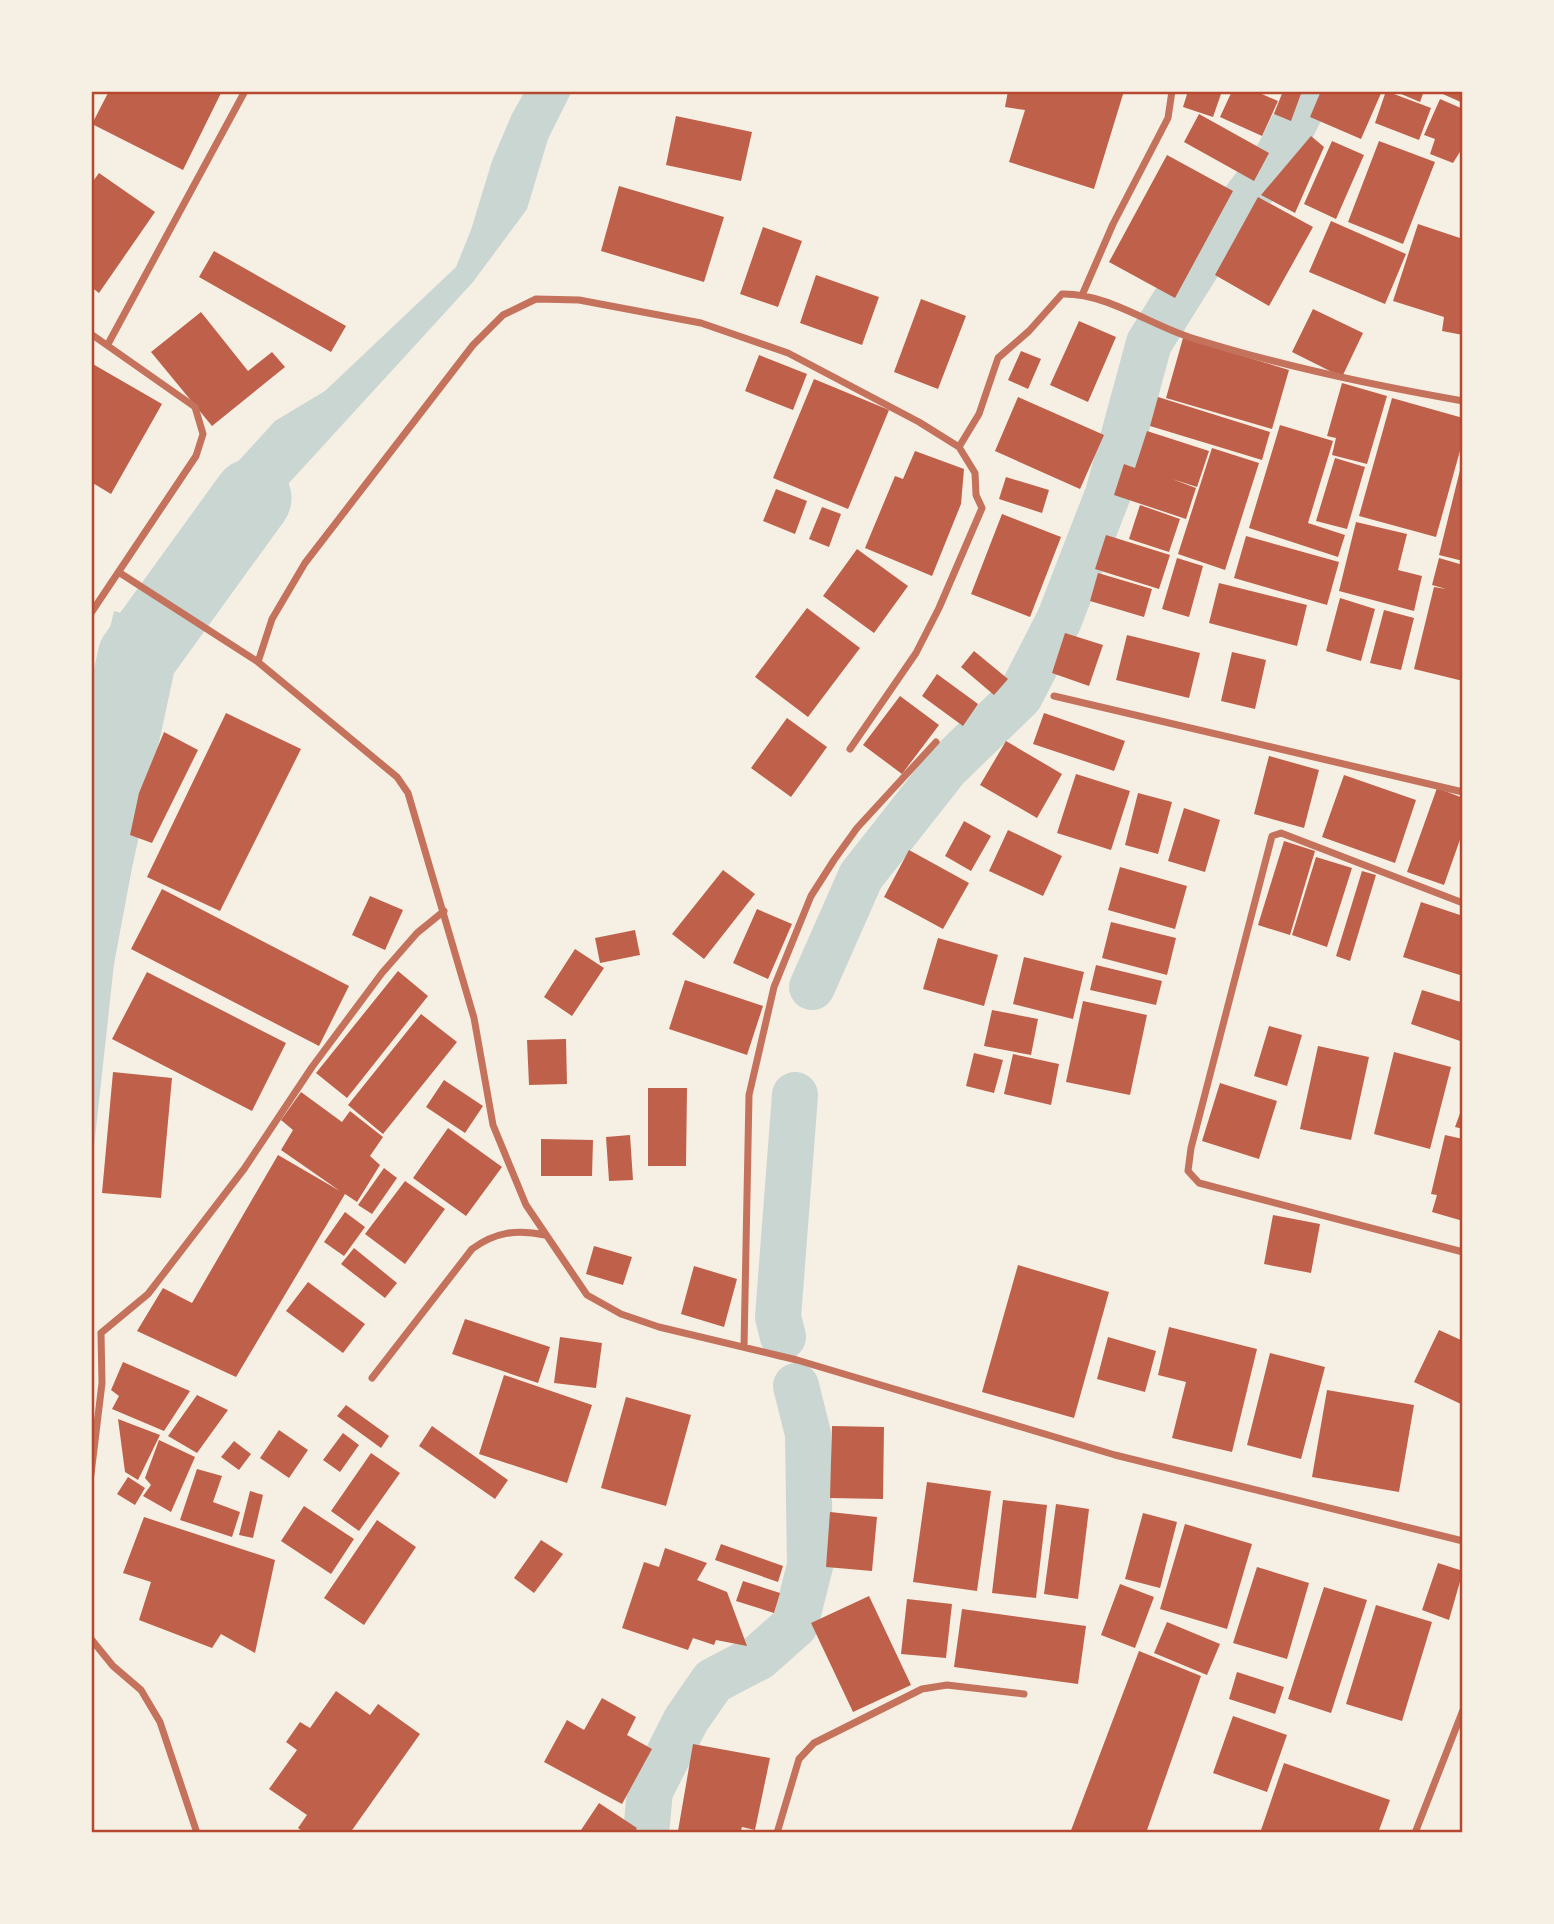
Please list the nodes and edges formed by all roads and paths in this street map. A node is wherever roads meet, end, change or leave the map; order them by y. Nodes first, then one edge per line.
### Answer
1 (246, 91) edge
2 (1172, 91) edge
3 (1083, 293) junction
4 (91, 334) edge
5 (108, 344) junction
6 (1463, 401) edge
7 (959, 447) junction
8 (120, 573) junction
9 (91, 613) edge
10 (258, 662) junction
11 (1054, 696) dead end
12 (936, 742) dead end
13 (850, 749) dead end
14 (1463, 792) edge
15 (1463, 903) edge
16 (444, 911) junction
17 (546, 1235) junction
18 (1463, 1252) edge
19 (91, 1331) edge
20 (101, 1333) junction
21 (744, 1347) junction
22 (372, 1378) dead end
23 (91, 1474) edge
24 (1463, 1541) edge
25 (91, 1639) edge
26 (1024, 1694) dead end
27 (1463, 1710) edge
28 (197, 1833) edge
29 (777, 1833) edge
30 (1415, 1833) edge

1 - 5 street
2 - 3 street
3 - 6 street
3 - 7 street
4 - 5 street
5 - 8 street
7 - 10 street
7 - 13 street
8 - 9 street
8 - 10 street
10 - 16 street
11 - 14 street
12 - 21 street
15 - 18 street
16 - 17 street
16 - 20 street
17 - 21 street
17 - 22 street
19 - 20 street
20 - 23 street
21 - 24 street
25 - 28 street
26 - 29 street
27 - 30 street

